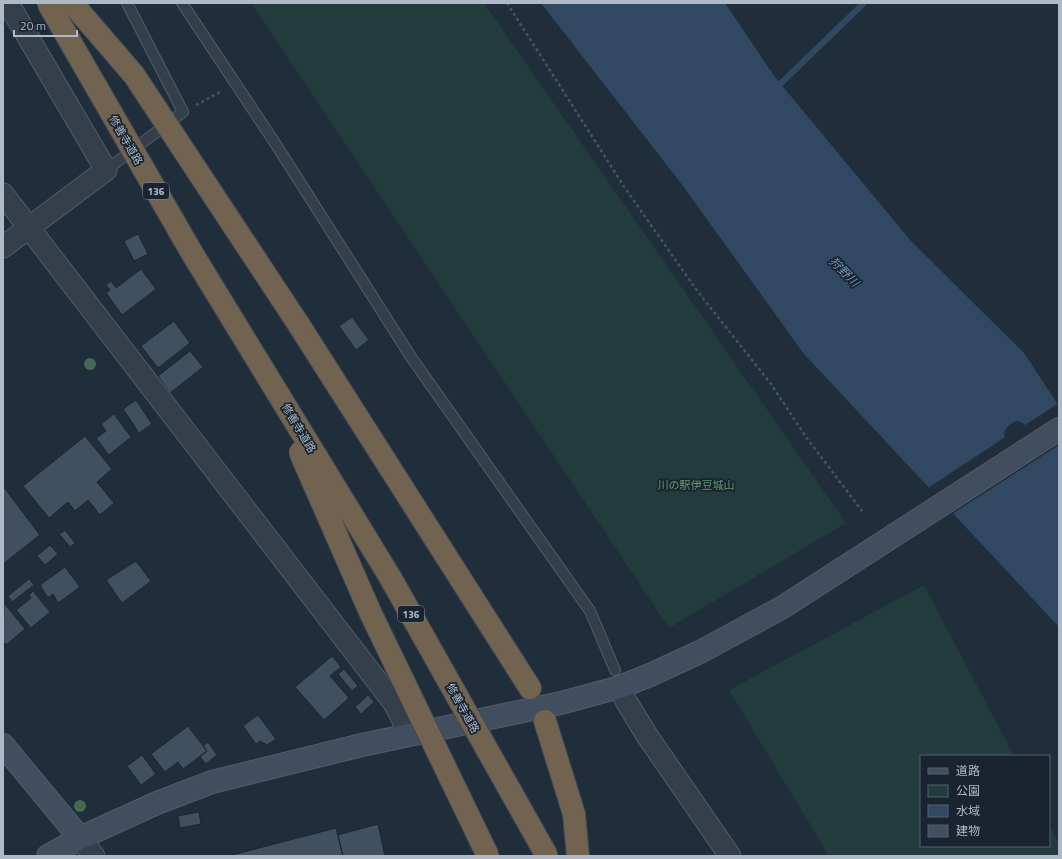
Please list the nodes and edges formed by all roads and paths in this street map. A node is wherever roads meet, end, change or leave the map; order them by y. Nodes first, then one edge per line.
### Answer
1 (8, 3) edge
2 (48, 3) edge
3 (72, 3) edge
4 (127, 3) edge
5 (182, 3) edge
6 (507, 3) edge
7 (235, 84) junction
8 (183, 112) junction
9 (106, 170) junction
10 (3, 194) edge
11 (29, 227) junction
12 (3, 247) edge
13 (267, 376) junction
14 (1059, 429) edge
15 (862, 511) dead end
16 (618, 678) junction
17 (530, 688) dead end
18 (545, 721) dead end
19 (406, 734) junction
20 (3, 745) edge
21 (80, 838) junction
22 (48, 856) edge
23 (94, 856) edge
24 (488, 856) edge
25 (547, 856) edge
26 (578, 856) edge
27 (730, 856) edge

1 - 9 street
2 - 13 highway, 修善寺道路 / 136, bridge
3 - 17 highway, bridge
4 - 8 lane
5 - 7 lane
6 - 15 path
7 - 8 path
7 - 16 lane
8 - 9 lane
9 - 11 street
10 - 11 street
11 - 12 street
11 - 19 street
13 - 24 highway, bridge
13 - 25 highway, 修善寺道路 / 136, bridge
14 - 16 street
16 - 19 street
16 - 27 street
18 - 26 highway
19 - 21 street
20 - 21 street
21 - 22 street
21 - 23 street

